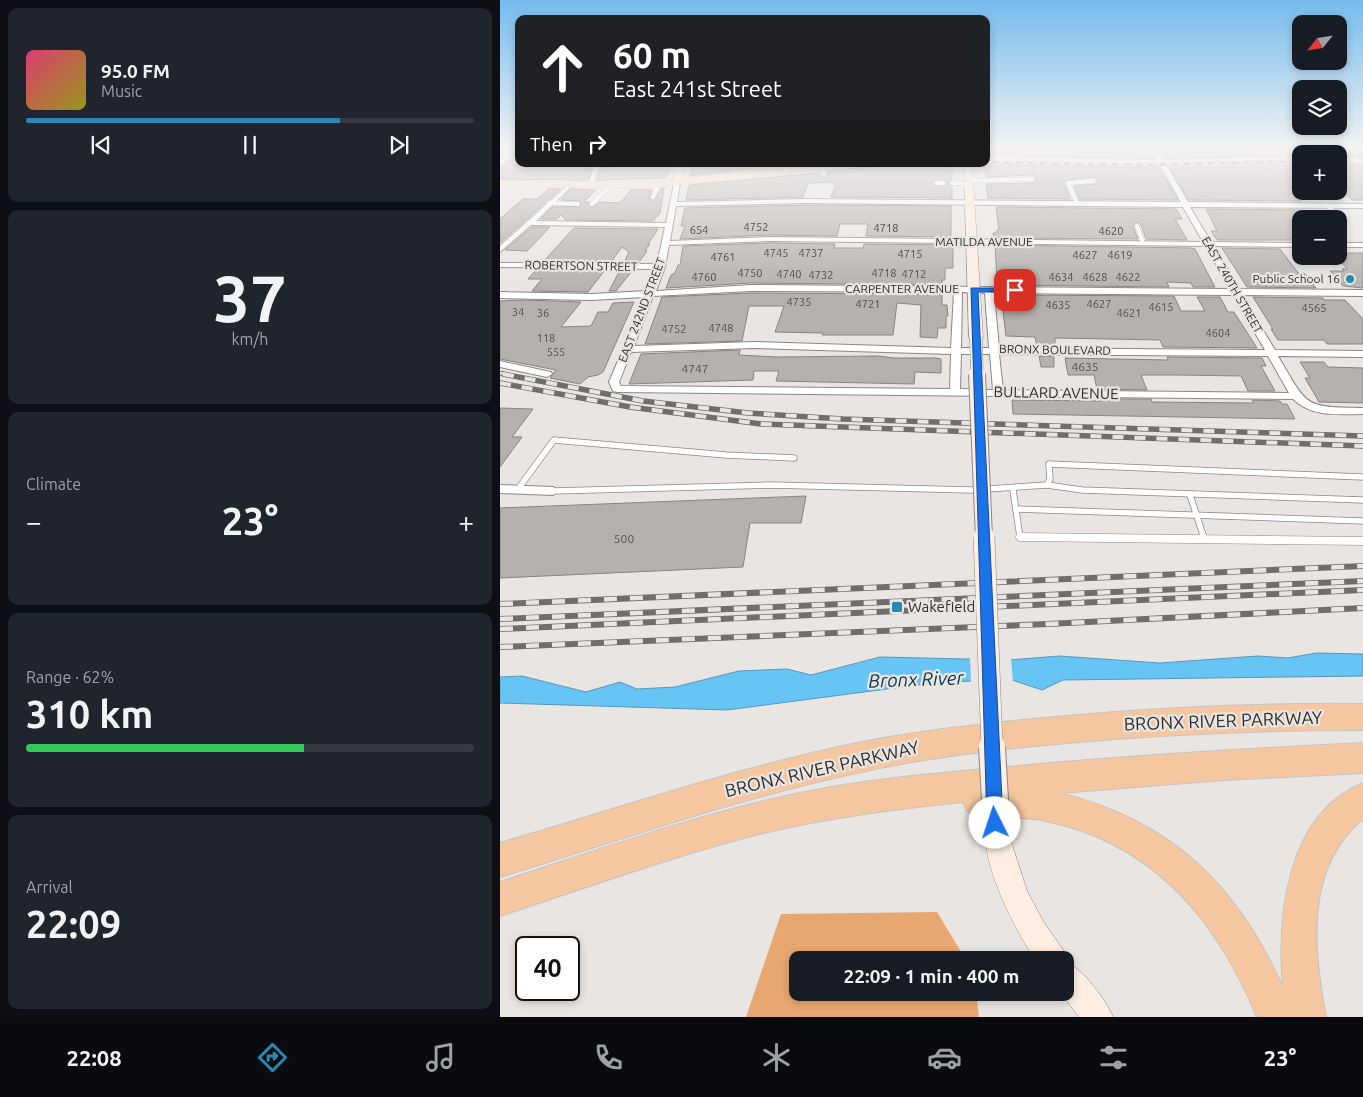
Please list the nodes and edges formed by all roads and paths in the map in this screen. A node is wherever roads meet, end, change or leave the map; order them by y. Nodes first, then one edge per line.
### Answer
1 (558, 195) edge
2 (601, 195) edge
3 (676, 195) edge
4 (970, 195) edge
5 (1074, 195) edge
6 (1180, 195) edge
7 (549, 203) junction
8 (970, 203) junction
9 (1077, 203) junction
10 (578, 204) dead end
11 (592, 204) dead end
12 (674, 204) junction
13 (1185, 204) junction
14 (1327, 205) junction
15 (1363, 206) edge
16 (1332, 210) edge
17 (529, 223) junction
18 (670, 225) junction
19 (1137, 226) dead end
20 (972, 242) junction
21 (667, 243) junction
22 (1143, 243) junction
23 (1208, 244) junction
24 (1292, 244) edge
25 (1347, 245) edge
26 (1363, 245) edge
27 (500, 250) edge
28 (500, 265) edge
29 (661, 267) junction
30 (958, 290) junction
31 (974, 290) junction
32 (989, 290) junction
33 (1236, 292) junction
34 (1363, 293) edge
35 (651, 294) junction
36 (500, 295) edge
37 (628, 349) junction
38 (995, 350) junction
39 (955, 351) junction
40 (1271, 353) junction
41 (1363, 354) edge
42 (500, 364) edge
43 (547, 374) dead end
44 (623, 389) joint
45 (955, 392) junction
46 (998, 393) junction
47 (1296, 396) junction
48 (1363, 411) edge
49 (794, 458) dead end
50 (1363, 477) edge
51 (1047, 485) junction
52 (500, 489) edge
53 (518, 489) junction
54 (1013, 490) junction
55 (553, 491) joint
56 (1190, 495) junction
57 (1363, 500) edge
58 (1016, 509) junction
59 (1196, 515) junction
60 (1363, 521) edge
61 (1204, 539) junction
62 (1363, 541) edge
63 (1363, 717) edge
64 (1363, 758) edge
65 (884, 794) junction
66 (1363, 800) edge
67 (500, 860) edge
68 (500, 899) edge
69 (1046, 951) edge
70 (1074, 988) edge
71 (1074, 997) edge
72 (1085, 1017) edge
73 (1098, 1017) edge
74 (1276, 1017) edge
75 (1308, 1017) edge

1 - 7 street
2 - 11 lane
3 - 12 street, EAST 242ND STREET
4 - 8 street
5 - 9 lane
6 - 13 street, EAST 240TH STREET
7 - 10 lane
7 - 17 street
8 - 9 street
8 - 12 street
8 - 20 street
9 - 13 street
12 - 18 street, EAST 242ND STREET
13 - 14 street
13 - 23 street, EAST 240TH STREET
14 - 15 street
14 - 16 lane
17 - 18 street
17 - 27 street
18 - 21 street, EAST 242ND STREET
19 - 22 lane
20 - 21 street, MATILDA AVENUE
20 - 22 street, MATILDA AVENUE
20 - 31 street
21 - 29 street, EAST 242ND STREET
22 - 23 street, MATILDA AVENUE
23 - 24 street, MATILDA AVENUE
23 - 33 street, EAST 240TH STREET
25 - 26 street
28 - 29 street, ROBERTSON STREET
29 - 35 street, EAST 242ND STREET
30 - 31 street, CARPENTER AVENUE
30 - 35 street, CARPENTER AVENUE
30 - 39 street
31 - 32 street, CARPENTER AVENUE
31 - 69 street, bridge
32 - 33 street, CARPENTER AVENUE
32 - 38 street
33 - 34 street, CARPENTER AVENUE
33 - 40 street, EAST 240TH STREET
35 - 36 street, CARPENTER AVENUE
35 - 37 street, EAST 242ND STREET
37 - 39 street, BRONX BOULEVARD
37 - 44 street, EAST 242ND STREET
38 - 39 street, BRONX BOULEVARD
38 - 40 street, BRONX BOULEVARD
38 - 46 street
39 - 45 street
40 - 41 street, BRONX BOULEVARD
40 - 47 street, EAST 240TH STREET
42 - 43 street
44 - 45 street, BULLARD AVENUE
45 - 46 street, BULLARD AVENUE
46 - 47 street, BULLARD AVENUE
47 - 48 street
49 - 53 lane
50 - 51 lane
51 - 54 lane
51 - 56 lane
52 - 53 street
53 - 55 street
54 - 55 lane
54 - 58 lane
56 - 57 lane
56 - 59 lane
58 - 59 lane
58 - 61 lane
59 - 60 lane
59 - 61 lane
61 - 62 lane
63 - 67 highway, BRONX RIVER PARKWAY
64 - 65 highway
65 - 68 highway
65 - 74 highway
66 - 75 highway
70 - 73 street
71 - 72 street

